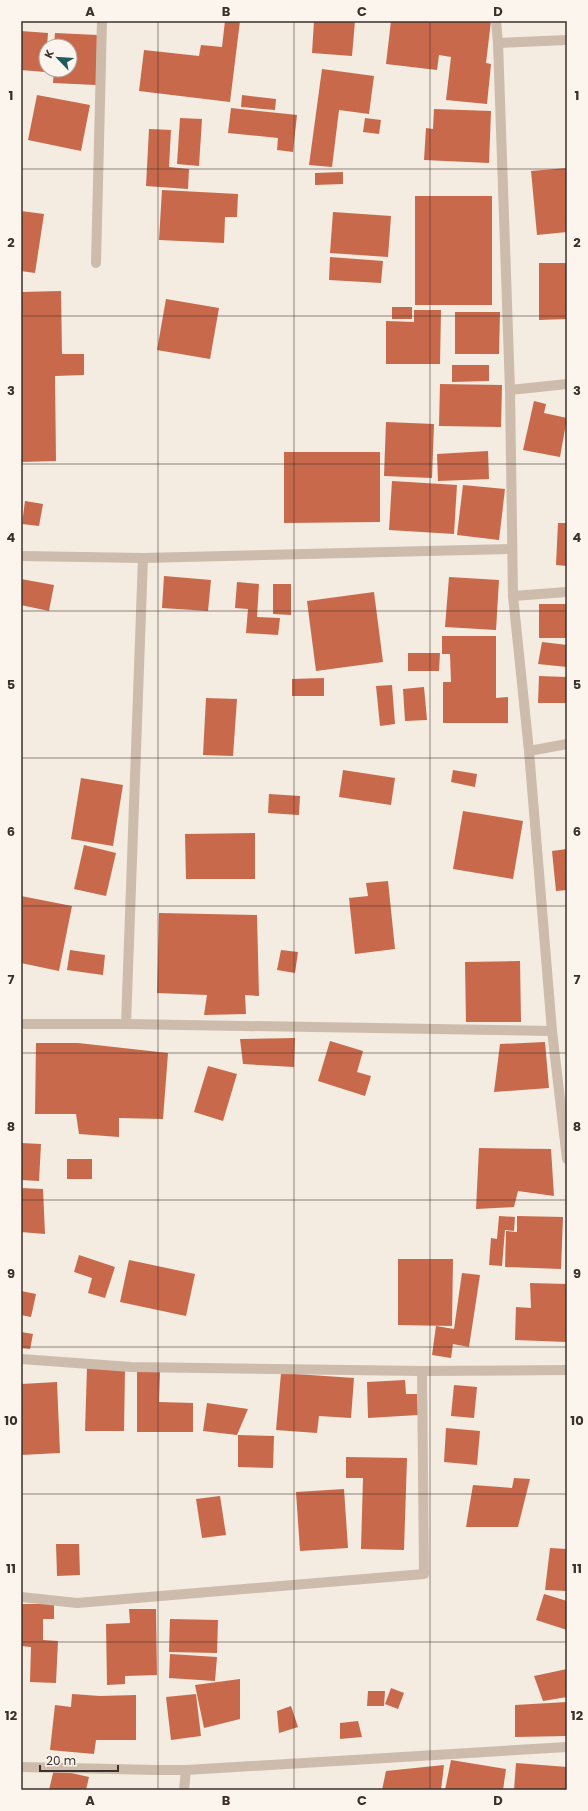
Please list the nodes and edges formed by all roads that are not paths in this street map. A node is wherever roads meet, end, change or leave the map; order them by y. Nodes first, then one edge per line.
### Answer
1 (102, 21) edge
2 (496, 21) edge
3 (567, 40) edge
4 (498, 43) junction
5 (96, 263) dead end
6 (567, 384) edge
7 (510, 390) junction
8 (511, 549) junction
9 (21, 556) edge
10 (143, 558) junction
11 (567, 592) edge
12 (513, 596) junction
13 (567, 744) edge
14 (529, 751) junction
15 (21, 1024) edge
16 (126, 1024) junction
17 (552, 1031) junction
18 (564, 1119) edge
19 (567, 1159) edge
20 (21, 1359) edge
21 (567, 1370) edge
22 (422, 1371) junction
23 (21, 1597) edge
24 (567, 1747) edge
25 (21, 1767) edge
26 (186, 1770) junction
27 (184, 1790) edge

1 - 5 street
2 - 4 street
3 - 4 street
4 - 7 street
6 - 7 street
7 - 8 street
8 - 10 street
8 - 12 street
9 - 10 street
10 - 16 street
11 - 12 street
12 - 14 street
13 - 14 street
14 - 17 street
15 - 16 street
16 - 17 street
17 - 18 street
18 - 19 street
20 - 22 street
21 - 22 street
22 - 23 street
24 - 26 street
25 - 26 street
26 - 27 street

